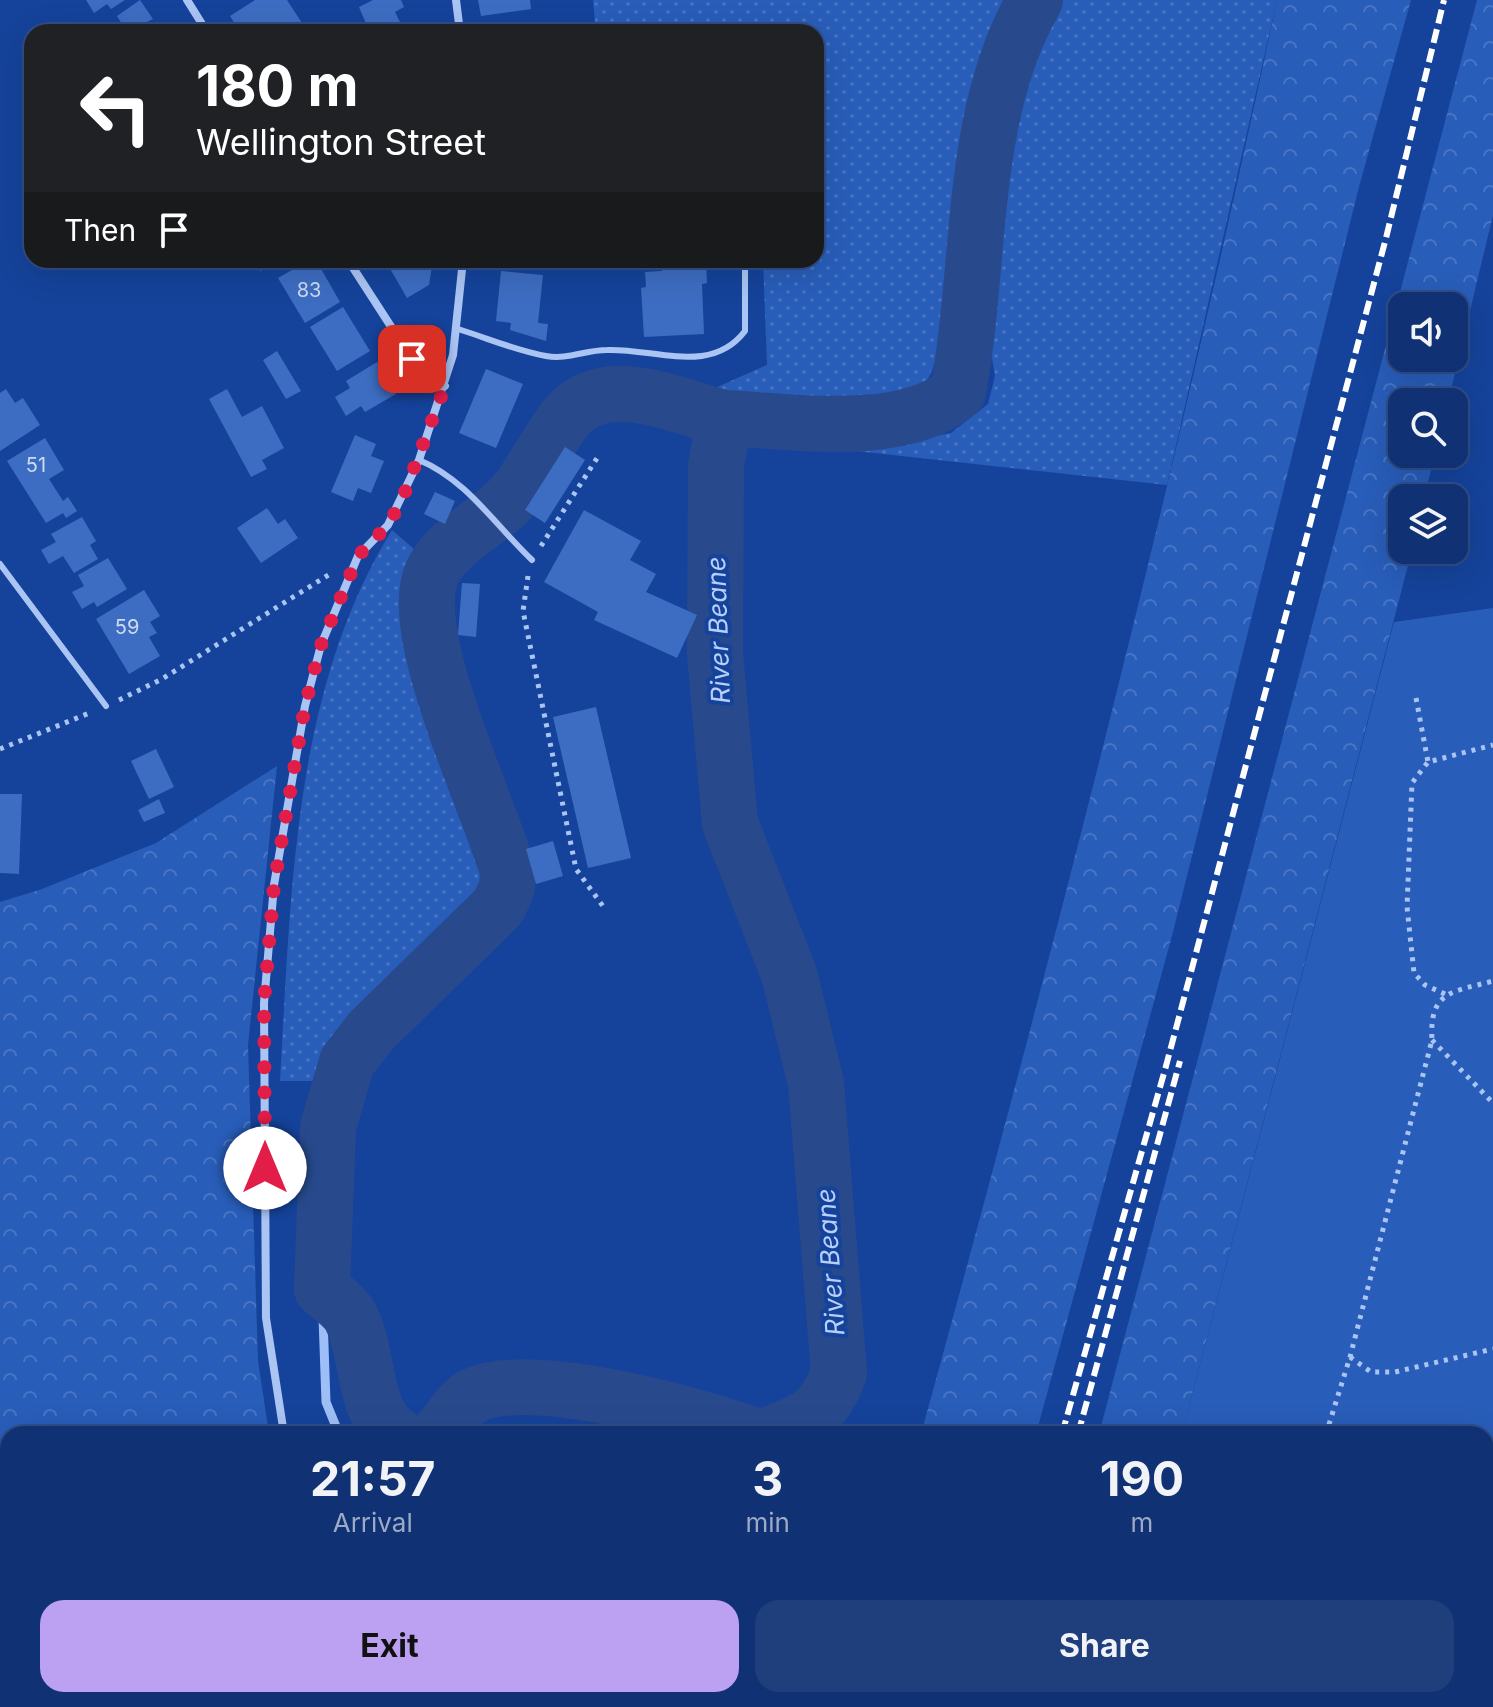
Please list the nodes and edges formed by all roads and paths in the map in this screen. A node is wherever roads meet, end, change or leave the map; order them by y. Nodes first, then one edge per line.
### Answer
1 (187, 0) edge
2 (456, 0) edge
3 (202, 24) edge
4 (459, 24) edge
5 (353, 268) edge
6 (462, 268) edge
7 (745, 268) edge
8 (458, 329) junction
9 (445, 386) junction
10 (599, 455) dead end
11 (419, 460) junction
12 (358, 556) junction
13 (532, 560) junction
14 (0, 564) edge
15 (1416, 698) dead end
16 (106, 706) junction
17 (1493, 745) edge
18 (0, 749) edge
19 (1428, 762) junction
20 (605, 909) dead end
21 (1493, 981) edge
22 (1445, 994) junction
23 (1432, 1040) junction
24 (1493, 1103) edge
25 (1493, 1349) edge
26 (1350, 1357) junction
27 (283, 1426) edge
28 (1328, 1426) edge

1 - 3 street
2 - 4 street
5 - 9 street
6 - 8 street
7 - 8 lane
8 - 9 street
9 - 11 street
10 - 13 path
11 - 12 street
11 - 13 lane
12 - 16 path
12 - 27 street
13 - 20 path
14 - 16 lane
15 - 19 path
16 - 18 path
17 - 19 path
19 - 22 path
21 - 22 path
22 - 23 path
23 - 24 path
23 - 26 path
25 - 26 path
26 - 28 path

